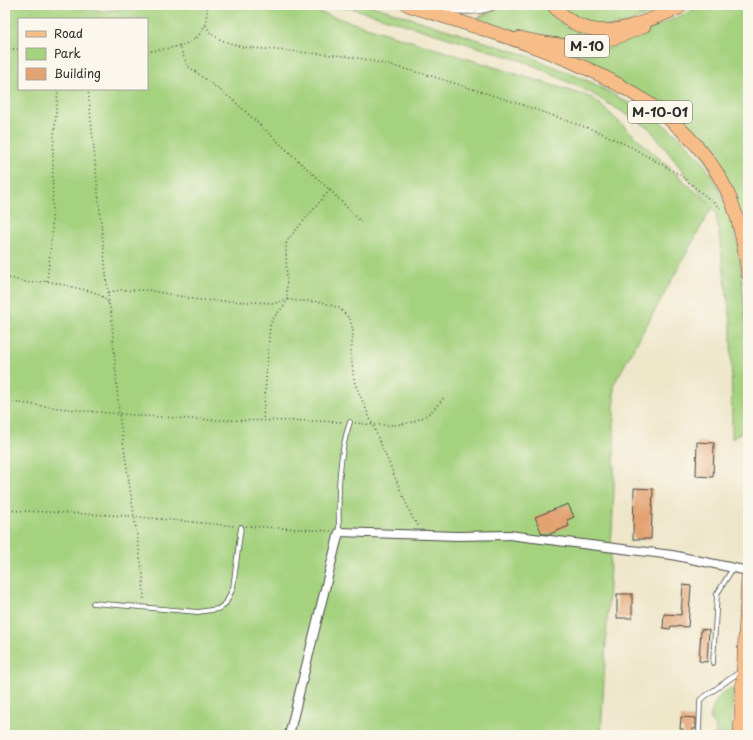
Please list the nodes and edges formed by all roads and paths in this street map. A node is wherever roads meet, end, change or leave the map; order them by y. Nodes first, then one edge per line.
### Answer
1 (207, 5) edge
2 (408, 5) edge
3 (497, 5) edge
4 (553, 5) edge
5 (683, 6) edge
6 (426, 11) junction
7 (206, 25) junction
8 (489, 31) junction
9 (179, 45) junction
10 (5, 49) edge
11 (18, 49) edge
12 (148, 52) edge
13 (58, 90) edge
14 (88, 90) edge
15 (330, 190) junction
16 (720, 208) dead end
17 (363, 224) dead end
18 (748, 274) edge
19 (5, 277) edge
20 (47, 281) junction
21 (109, 292) junction
22 (287, 300) junction
23 (109, 304) junction
24 (445, 396) dead end
25 (5, 401) edge
26 (119, 414) junction
27 (263, 420) junction
28 (350, 422) junction
29 (372, 425) junction
30 (5, 510) edge
31 (133, 517) junction
32 (241, 527) dead end
33 (339, 532) junction
34 (423, 534) junction
35 (732, 568) junction
36 (748, 570) edge
37 (748, 576) edge
38 (93, 604) dead end
39 (144, 608) junction
40 (746, 653) edge
41 (713, 663) dead end
42 (743, 670) junction
43 (289, 735) edge
44 (699, 735) edge
45 (740, 735) edge

1 - 7 path
2 - 6 main road, М-10
3 - 6 lane
4 - 5 main road
5 - 8 main road, М-10
6 - 8 main road, М-10
7 - 9 path
7 - 16 path
8 - 18 main road, М-10-01
9 - 12 path
9 - 15 path
10 - 11 path
13 - 20 path
14 - 21 path
15 - 17 path
15 - 22 path
19 - 20 path
20 - 23 path
21 - 22 path
21 - 23 path
22 - 27 path
22 - 29 path
23 - 26 path
24 - 29 path
25 - 26 path
26 - 27 path
26 - 31 path
27 - 28 path
28 - 29 path
28 - 33 lane
29 - 34 path
30 - 31 path
31 - 39 path
32 - 39 lane
33 - 34 street
33 - 43 street
34 - 35 street
35 - 36 street
35 - 41 lane
37 - 40 main road
38 - 39 lane
40 - 42 main road
42 - 44 lane
42 - 45 main road

